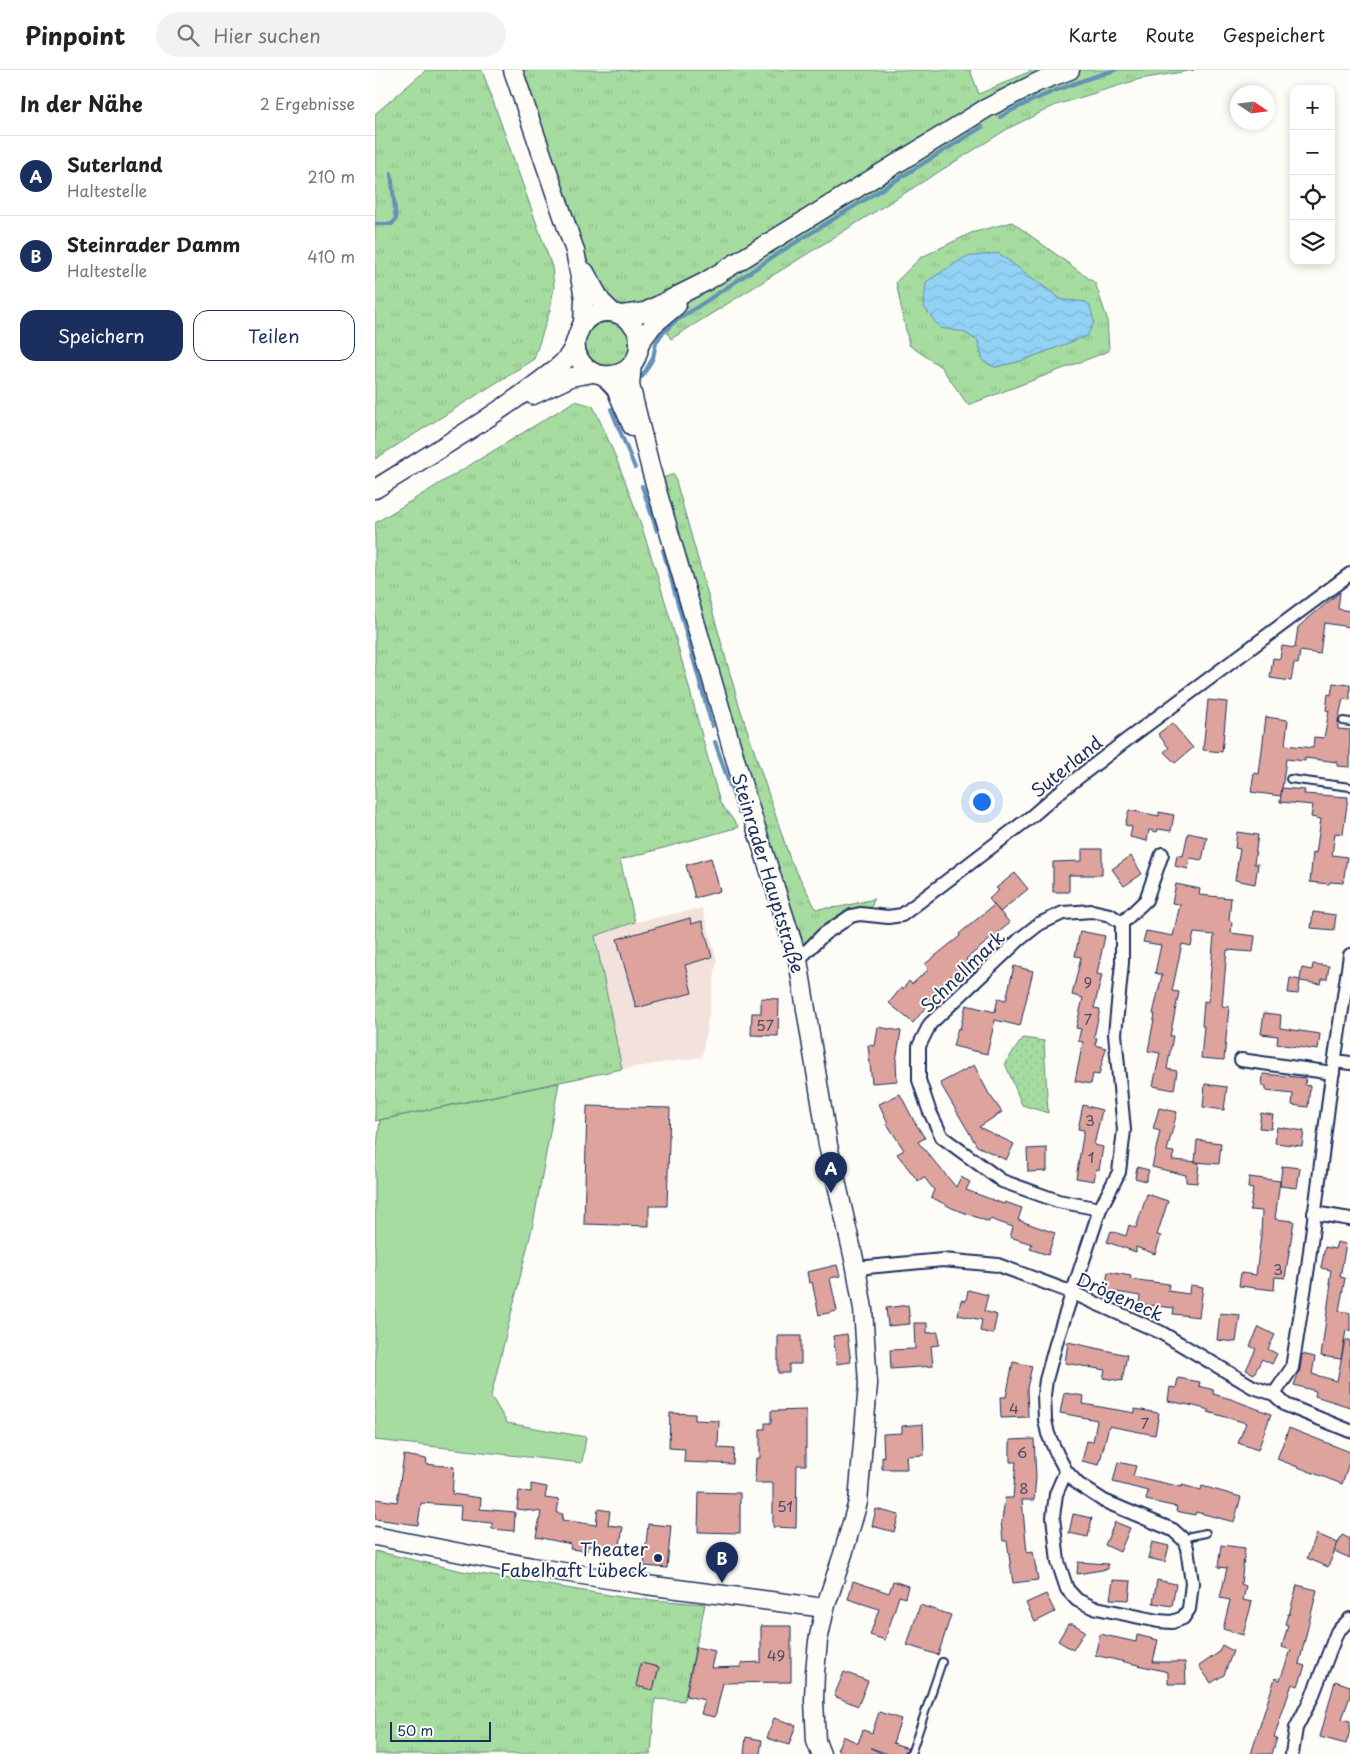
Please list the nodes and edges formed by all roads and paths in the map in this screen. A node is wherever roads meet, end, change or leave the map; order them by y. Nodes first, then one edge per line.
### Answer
1 (513, 70) edge
2 (1070, 70) edge
3 (575, 251) junction
4 (705, 282) junction
5 (617, 314) junction
6 (583, 324) junction
7 (575, 342) junction
8 (639, 344) junction
9 (632, 364) junction
10 (599, 374) junction
11 (501, 410) junction
12 (651, 470) junction
13 (375, 489) edge
14 (1350, 574) edge
15 (1290, 779) dead end
16 (1350, 788) edge
17 (1162, 854) dead end
18 (1121, 923) junction
19 (1350, 955) edge
20 (798, 960) junction
21 (1241, 1060) dead end
22 (1350, 1064) edge
23 (1334, 1067) junction
24 (1100, 1209) junction
25 (1315, 1213) junction
26 (1350, 1219) edge
27 (855, 1268) junction
28 (1073, 1293) junction
29 (1274, 1394) junction
30 (1350, 1431) edge
31 (1066, 1471) junction
32 (1206, 1533) dead end
33 (375, 1536) edge
34 (1184, 1540) junction
35 (825, 1608) junction
36 (1350, 1620) edge
37 (942, 1662) dead end
38 (821, 1754) edge
39 (909, 1754) edge
40 (1292, 1754) edge

1 - 3 main road
2 - 4 main road
3 - 5 main road
3 - 6 main road
4 - 5 main road
4 - 8 main road
5 - 6 main road
5 - 8 main road
6 - 7 main road
7 - 10 main road
7 - 11 main road
8 - 9 main road
9 - 10 main road
9 - 12 main road, Steinrader Hauptstraße
10 - 11 main road
10 - 12 main road, Steinrader Hauptstraße
11 - 13 main road
12 - 20 main road, Steinrader Hauptstraße
14 - 20 street, Suterland
15 - 16 lane
17 - 18 street
18 - 24 street
18 - 24 street, Schnellmark
19 - 23 street
20 - 27 main road, Steinrader Hauptstraße
21 - 23 street
22 - 23 street
23 - 25 street
24 - 28 street
25 - 26 street
25 - 29 street
27 - 28 street, Drögeneck
27 - 35 main road, Steinrader Hauptstraße
28 - 29 street, Drögeneck
28 - 31 street
29 - 30 street, Drögeneck
31 - 34 street
31 - 34 street
32 - 34 lane
33 - 35 main road
35 - 38 main road, Steinrader Hauptstraße
36 - 40 street
37 - 39 lane

